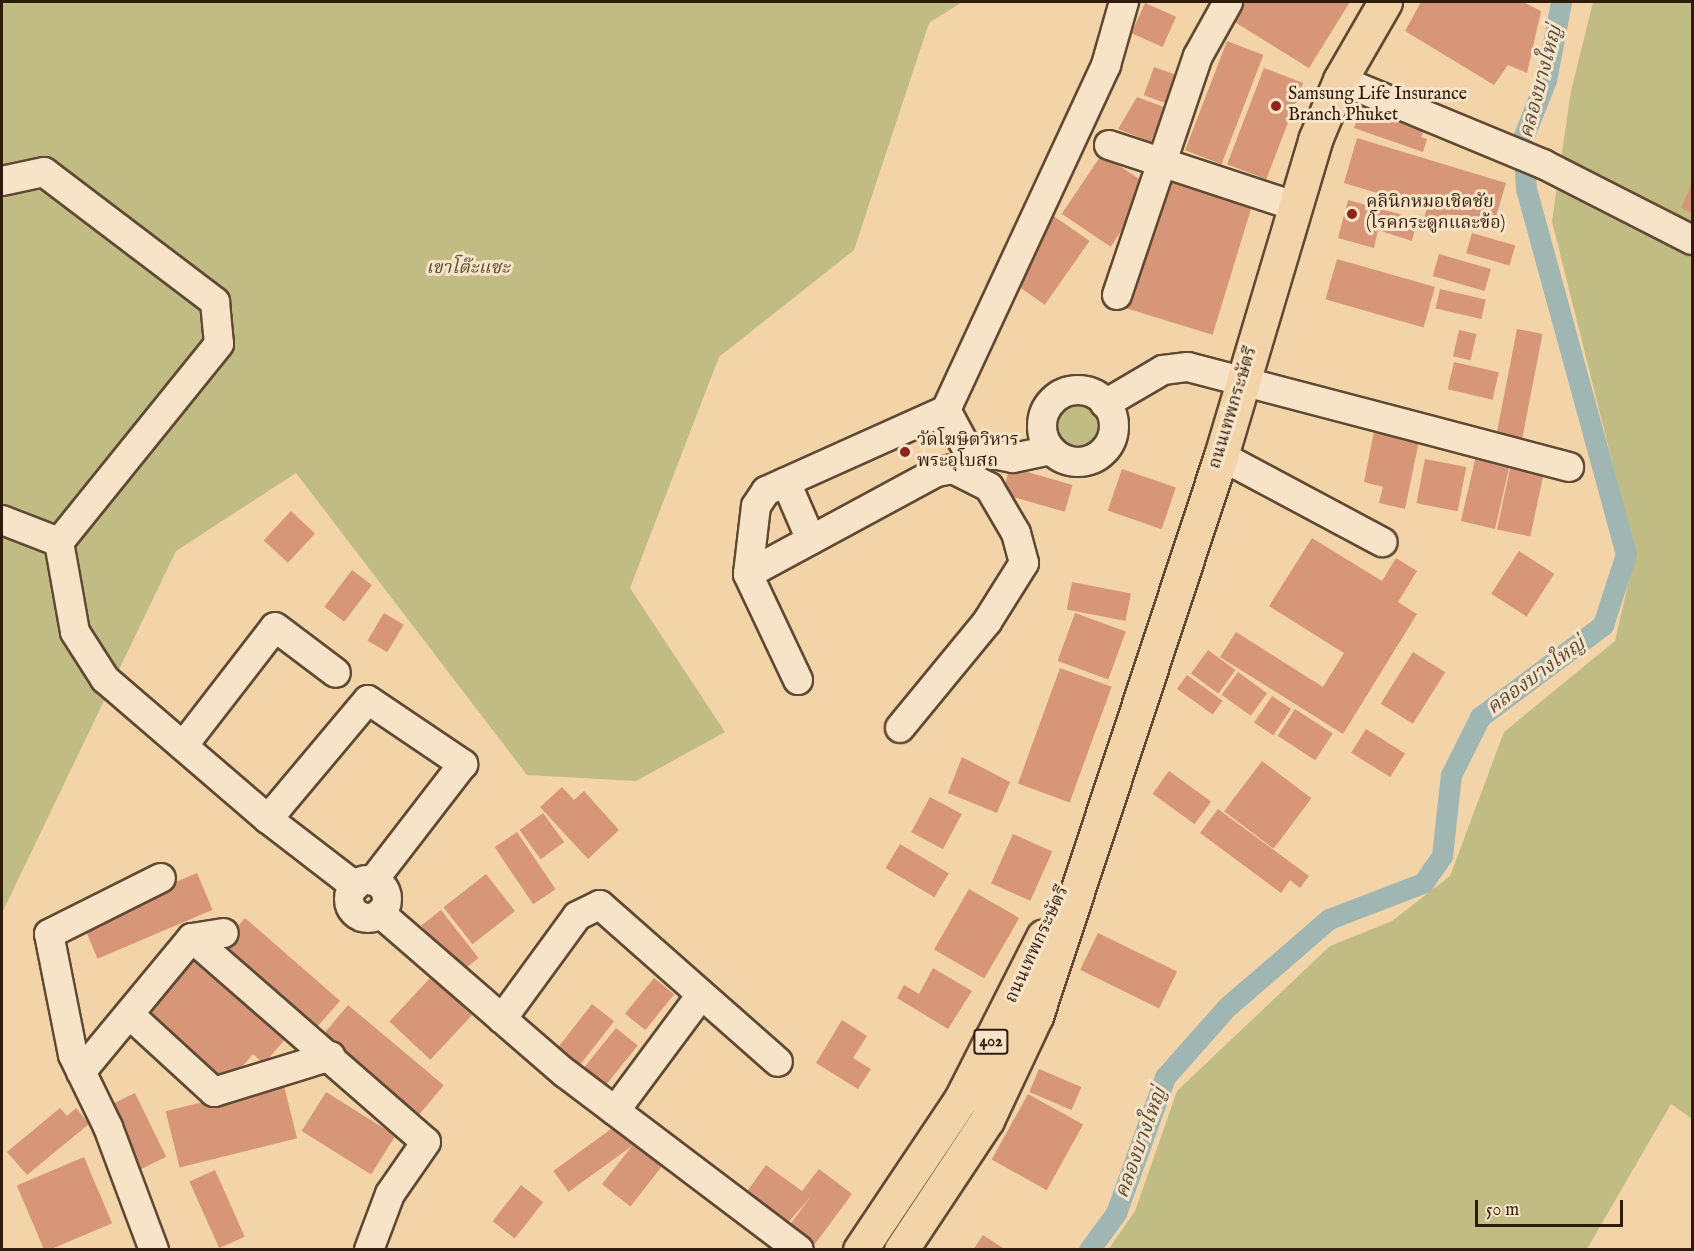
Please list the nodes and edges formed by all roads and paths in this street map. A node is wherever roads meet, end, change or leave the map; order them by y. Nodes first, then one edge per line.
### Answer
1 (1124, 2) edge
2 (1228, 2) edge
3 (1385, 2) edge
4 (1340, 80) junction
5 (1109, 145) dead end
6 (1163, 163) junction
7 (2, 181) edge
8 (1295, 206) junction
9 (1692, 240) edge
10 (1117, 295) dead end
11 (1244, 380) junction
12 (1105, 404) junction
13 (946, 410) junction
14 (1051, 450) junction
15 (1221, 456) junction
16 (1569, 467) dead end
17 (786, 482) junction
18 (2, 520) edge
19 (811, 540) junction
20 (1382, 542) dead end
21 (59, 543) junction
22 (748, 574) junction
23 (336, 673) dead end
24 (798, 680) dead end
25 (900, 728) dead end
26 (183, 746) junction
27 (268, 819) junction
28 (161, 878) dead end
29 (364, 883) junction
30 (224, 933) dead end
31 (192, 938) junction
32 (701, 995) junction
33 (1023, 1011) junction
34 (130, 1016) junction
35 (502, 1019) junction
36 (331, 1056) junction
37 (778, 1062) dead end
38 (81, 1072) junction
39 (615, 1111) junction
40 (154, 1250) edge
41 (369, 1250) edge
42 (798, 1250) edge
43 (860, 1250) edge
44 (901, 1250) edge

1 - 13 street
2 - 6 street
3 - 4 main road, ถนนเทพกระษัตรี
4 - 8 main road, ถนนเทพกระษัตรี
4 - 9 street
5 - 6 street
6 - 8 street
6 - 10 street
7 - 21 street
8 - 11 main road, ถนนเทพกระษัตรี
11 - 12 street
11 - 15 main road, ถนนเทพกระษัตรี
11 - 16 street
12 - 14 street
12 - 14 street
13 - 14 street
13 - 17 street
15 - 20 street
15 - 33 main road, ถนนเทพกระษัตรี / 402
17 - 19 street
17 - 22 street
18 - 21 street
19 - 22 street
19 - 25 street
21 - 26 street
22 - 24 street
23 - 26 street
26 - 27 street
27 - 29 street
27 - 29 street
28 - 38 street
29 - 35 street
30 - 31 street
31 - 34 street
31 - 36 street
32 - 35 street
32 - 37 street
32 - 39 street
33 - 43 main road, ถนนเทพกระษัตรี / 402
33 - 44 main road, ถนนเทพกระษัตรี / 402
34 - 36 street
34 - 38 street
35 - 39 street
36 - 41 street
38 - 40 street
39 - 42 street

